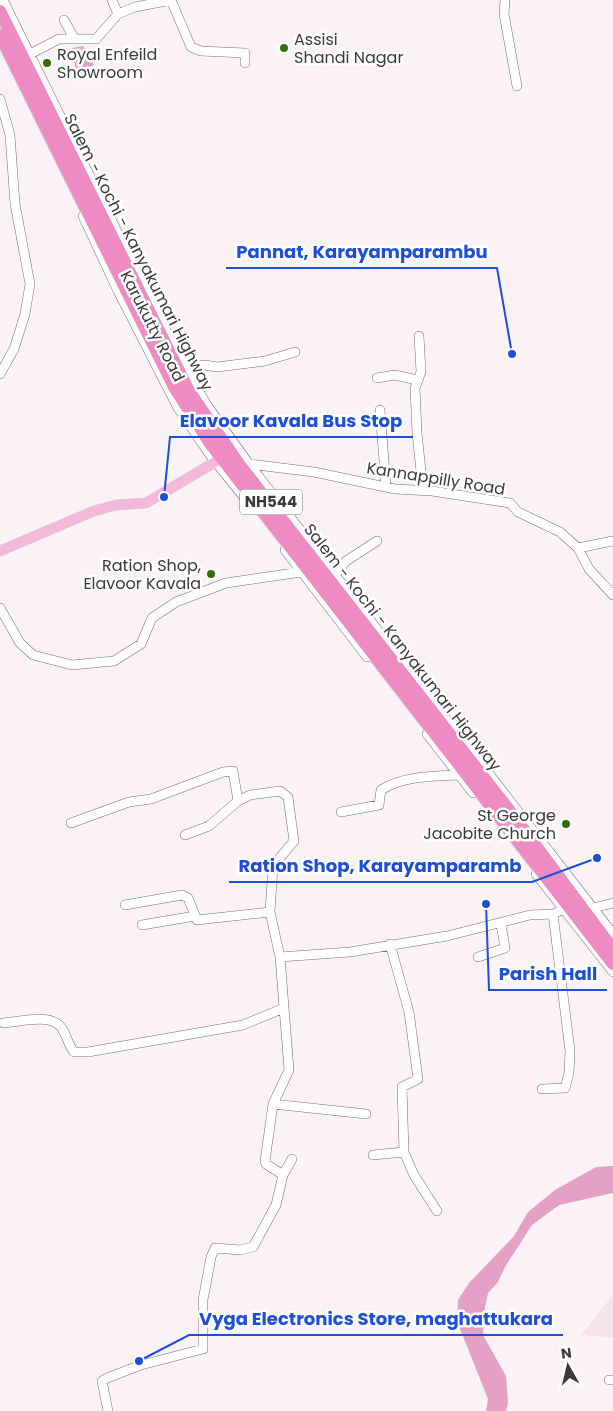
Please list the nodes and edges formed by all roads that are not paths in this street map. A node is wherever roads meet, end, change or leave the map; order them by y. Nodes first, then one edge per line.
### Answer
1 (112, 0) edge
2 (505, 0) edge
3 (5, 4) edge
4 (118, 14) junction
5 (64, 20) dead end
6 (0, 35) edge
7 (74, 38) junction
8 (0, 48) edge
9 (30, 54) junction
10 (245, 63) dead end
11 (517, 86) dead end
12 (0, 99) edge
13 (419, 336) dead end
14 (295, 352) dead end
15 (186, 368) junction
16 (0, 374) edge
17 (377, 378) dead end
18 (418, 380) junction
19 (380, 410) dead end
20 (219, 460) junction
21 (244, 464) junction
22 (386, 487) junction
23 (423, 490) junction
24 (377, 541) dead end
25 (613, 541) edge
26 (578, 548) junction
27 (0, 551) edge
28 (301, 572) junction
29 (335, 575) junction
30 (613, 594) edge
31 (0, 608) edge
32 (458, 775) junction
33 (238, 801) junction
34 (341, 812) dead end
35 (71, 822) dead end
36 (185, 835) dead end
37 (613, 904) edge
38 (125, 905) dead end
39 (593, 908) junction
40 (562, 910) junction
41 (270, 912) junction
42 (553, 914) junction
43 (195, 916) junction
44 (501, 924) junction
45 (142, 925) dead end
46 (613, 934) edge
47 (390, 944) junction
48 (613, 949) edge
49 (280, 957) junction
50 (478, 957) dead end
51 (613, 964) edge
52 (613, 972) edge
53 (284, 1008) junction
54 (3, 1023) dead end
55 (542, 1088) dead end
56 (273, 1104) junction
57 (366, 1114) dead end
58 (404, 1152) junction
59 (373, 1155) dead end
60 (292, 1159) dead end
61 (283, 1175) junction
62 (436, 1211) dead end
63 (108, 1411) edge

1 - 4 street
2 - 11 street
3 - 9 street
3 - 21 highway, Salem - Kochi - Kanyakumari Highway / NH544
4 - 7 street
4 - 10 street
5 - 7 street
6 - 20 highway, Salem - Kochi - Kanyakumari Highway / NH544
7 - 9 street
8 - 20 street, Karukutty Road
9 - 15 street
12 - 16 street
13 - 18 street
14 - 15 street
15 - 21 street
17 - 18 street
18 - 23 street
19 - 22 street
20 - 27 main road
20 - 28 street, Karukutty Road
20 - 51 highway, Salem - Kochi - Kanyakumari Highway / NH544
21 - 22 street, Kannappilly Road
21 - 29 street
21 - 48 highway, Salem - Kochi - Kanyakumari Highway / NH544
22 - 23 street, Kannappilly Road
23 - 26 street, Kannappilly Road
24 - 29 street
25 - 26 street
26 - 30 street, Kannappilly Road
28 - 31 street
28 - 32 street, Karukutty Road
29 - 39 street
32 - 34 street
32 - 40 street, Karukutty Road
33 - 35 street
33 - 36 street
33 - 41 street
37 - 39 street
38 - 43 street
39 - 46 street
40 - 42 street
40 - 52 street, Karukutty Road
41 - 43 street
41 - 49 street
42 - 44 street
42 - 55 street
43 - 45 street
44 - 47 street
44 - 50 street
47 - 49 street
47 - 58 street
49 - 53 street
53 - 54 street
53 - 56 street
56 - 57 street
56 - 61 street
58 - 59 street
58 - 62 street
60 - 61 street
61 - 63 street

